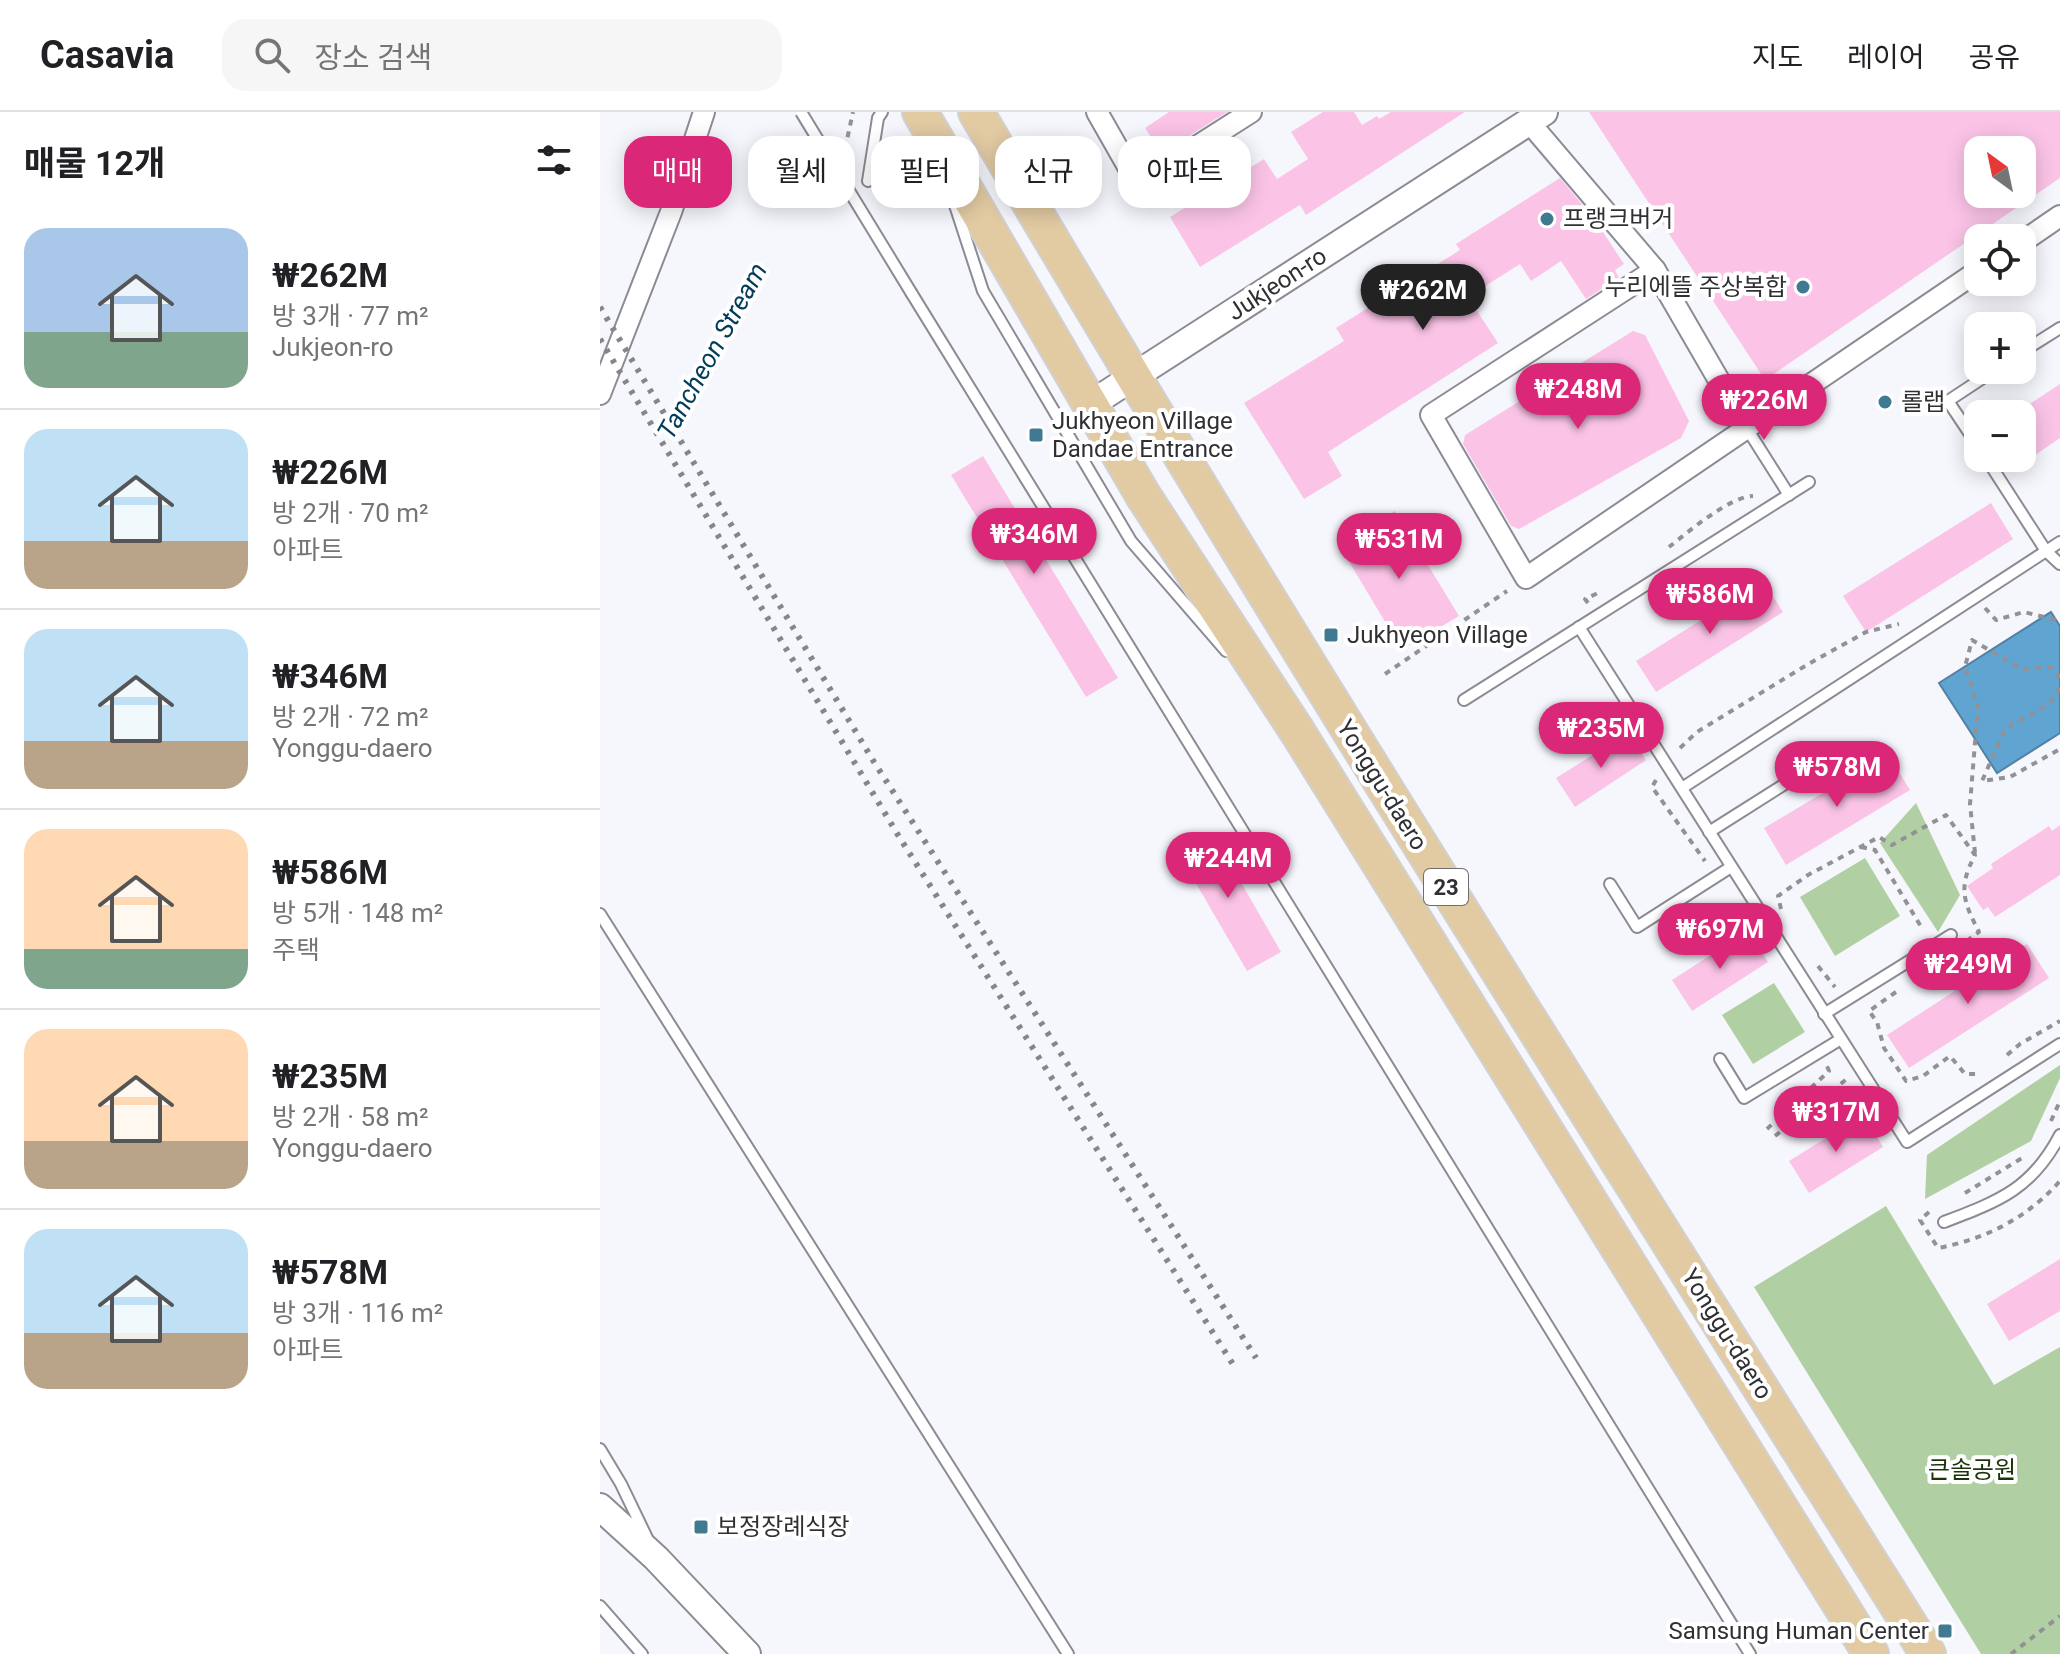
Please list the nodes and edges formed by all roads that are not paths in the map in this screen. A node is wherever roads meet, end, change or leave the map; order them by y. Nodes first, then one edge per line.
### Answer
1 (704, 112) edge
2 (801, 112) edge
3 (882, 112) edge
4 (976, 112) edge
5 (1097, 112) edge
6 (1251, 112) edge
7 (1536, 117) edge
8 (925, 121) edge
9 (868, 181) dead end
10 (2060, 216) edge
11 (2036, 232) edge
12 (1655, 270) junction
13 (1964, 280) edge
14 (2060, 328) edge
15 (2036, 343) edge
16 (1132, 377) junction
17 (1974, 384) edge
18 (600, 394) edge
19 (1091, 404) junction
20 (1964, 425) edge
21 (1746, 427) junction
22 (1995, 472) edge
23 (1809, 482) dead end
24 (1789, 495) junction
25 (2060, 542) edge
26 (2046, 551) junction
27 (2060, 564) edge
28 (1579, 627) junction
29 (1234, 660) dead end
30 (1245, 672) dead end
31 (1464, 700) dead end
32 (1297, 731) junction
33 (1837, 751) dead end
34 (1682, 788) junction
35 (1709, 832) junction
36 (1731, 867) junction
37 (1610, 884) dead end
38 (600, 914) edge
39 (1951, 935) dead end
40 (1824, 1014) junction
41 (1841, 1039) junction
42 (2060, 1044) edge
43 (1720, 1059) dead end
44 (2060, 1135) edge
45 (1944, 1222) dead end
46 (600, 1449) edge
47 (600, 1507) edge
48 (656, 1558) junction
49 (600, 1606) edge
50 (642, 1654) edge
51 (747, 1654) edge
52 (1068, 1654) edge
53 (1750, 1654) edge
54 (1871, 1654) edge
55 (1928, 1654) edge

1 - 18 street
2 - 53 lane, bridge
3 - 9 lane
4 - 16 main road, Yonggu-daero / 23
5 - 6 street
7 - 12 street
7 - 16 street, Jukjeon-ro
8 - 19 main road, Yonggu-daero / 23
8 - 29 lane
10 - 11 street
12 - 21 street
12 - 21 street
13 - 21 street
14 - 15 lane
16 - 19 street, Jukjeon-ro
16 - 55 main road, Yonggu-daero / 23
17 - 20 lane
19 - 32 main road, Yonggu-daero / 23
21 - 24 lane
22 - 26 lane
23 - 24 lane
24 - 28 lane
25 - 26 lane
26 - 27 lane
26 - 34 lane
28 - 31 lane
28 - 34 lane
30 - 32 lane
32 - 54 main road, Yonggu-daero / 23
33 - 35 lane
34 - 35 lane
35 - 36 lane
36 - 37 lane
36 - 40 lane
38 - 52 lane
39 - 40 lane
40 - 41 lane
41 - 42 lane
41 - 43 lane
44 - 45 lane
46 - 48 lane
47 - 48 street
48 - 51 street
49 - 50 lane

